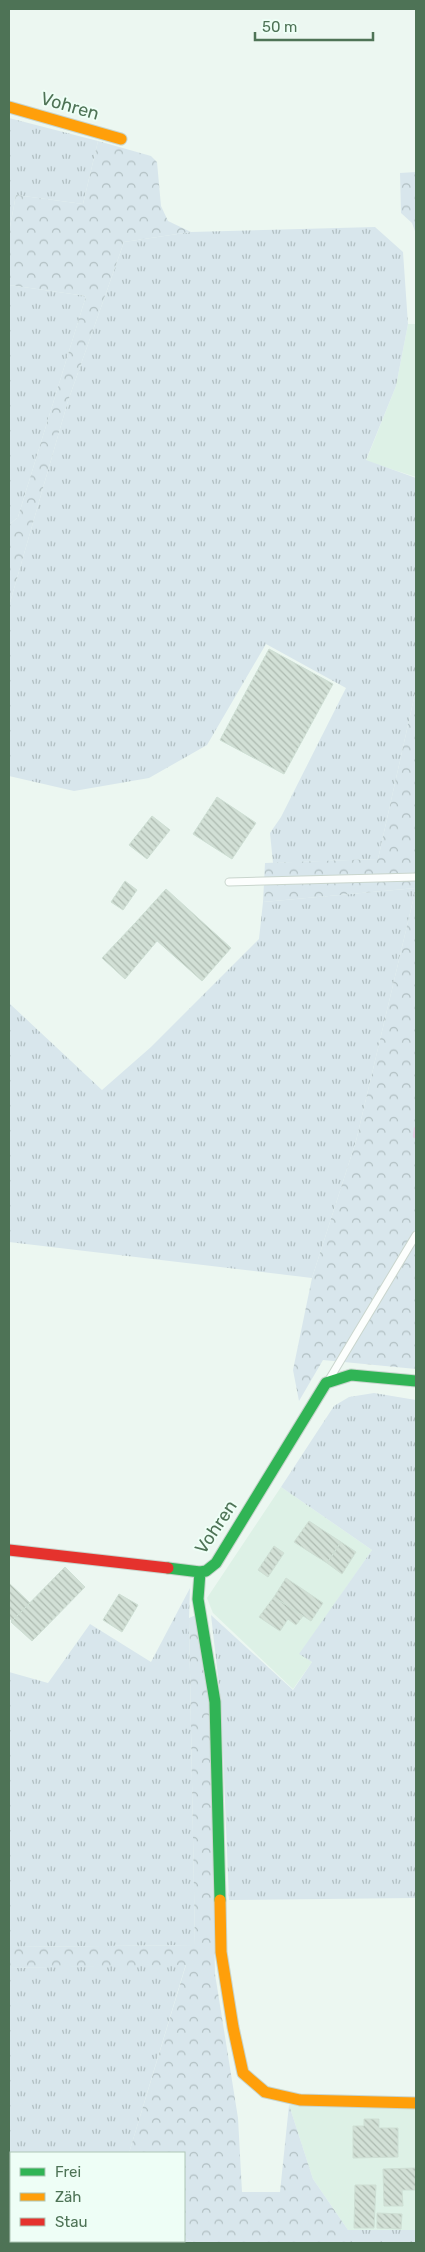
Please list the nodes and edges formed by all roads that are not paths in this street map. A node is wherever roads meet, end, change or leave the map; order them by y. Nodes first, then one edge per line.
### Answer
1 (9, 107) edge
2 (121, 139) dead end
3 (416, 877) edge
4 (229, 882) dead end
5 (416, 1235) edge
6 (345, 1353) junction
7 (352, 1375) junction
8 (416, 1381) edge
9 (326, 1383) junction
10 (9, 1550) edge
11 (200, 1572) junction
12 (416, 2103) edge

1 - 2 street, Vohren
3 - 4 lane
5 - 6 lane, Vohren
6 - 7 lane
6 - 9 lane, Vohren
7 - 8 street
7 - 9 street
9 - 11 street, Vohren
10 - 11 street, Vohren
11 - 12 street

